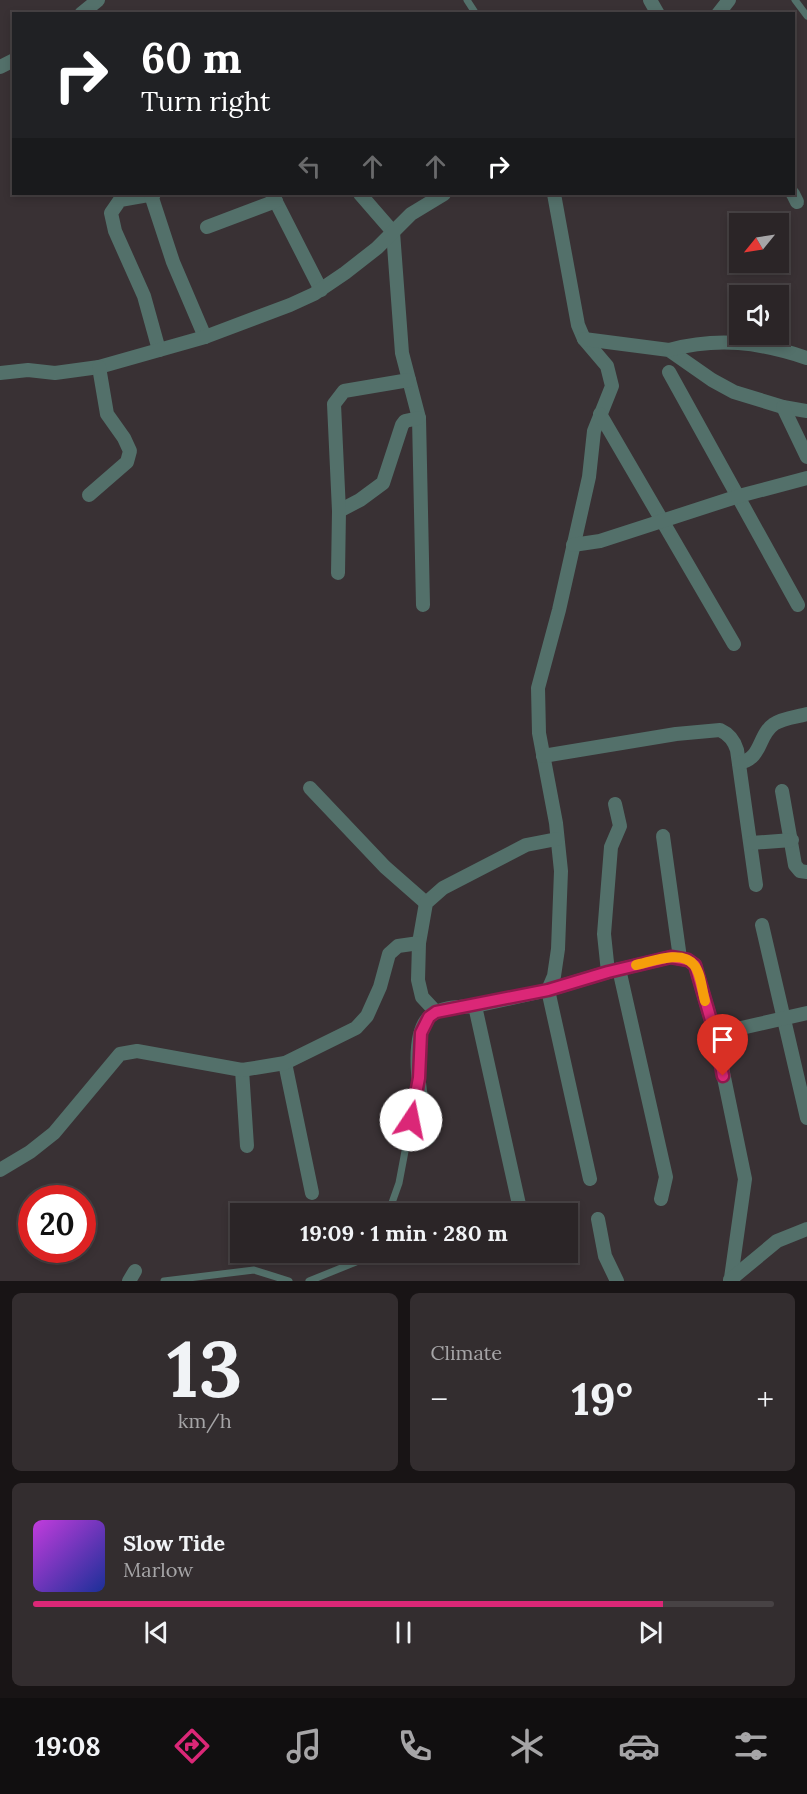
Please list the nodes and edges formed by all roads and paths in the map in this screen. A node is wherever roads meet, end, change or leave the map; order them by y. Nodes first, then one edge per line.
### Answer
1 (98, 0) edge
2 (729, 0) edge
3 (795, 0) edge
4 (83, 12) edge
5 (720, 12) edge
6 (807, 16) edge
7 (147, 195) edge
8 (152, 195) edge
9 (361, 195) edge
10 (442, 195) edge
11 (554, 195) edge
12 (274, 197) edge
13 (207, 227) dead end
14 (393, 232) junction
15 (321, 290) junction
16 (205, 337) junction
17 (584, 339) junction
18 (159, 350) junction
19 (669, 350) junction
20 (807, 358) edge
21 (99, 367) junction
22 (669, 372) dead end
23 (0, 373) edge
24 (409, 380) junction
25 (783, 407) junction
26 (807, 411) edge
27 (600, 414) junction
28 (419, 418) junction
29 (807, 457) edge
30 (807, 478) edge
31 (89, 495) dead end
32 (739, 496) junction
33 (339, 511) junction
34 (661, 523) junction
35 (573, 545) junction
36 (338, 573) dead end
37 (423, 605) dead end
38 (798, 605) dead end
39 (734, 644) dead end
40 (807, 714) edge
41 (543, 756) junction
42 (739, 763) junction
43 (310, 788) dead end
44 (782, 791) dead end
45 (615, 804) dead end
46 (663, 836) dead end
47 (557, 839) junction
48 (792, 840) junction
49 (751, 843) junction
50 (807, 872) edge
51 (756, 885) dead end
52 (426, 903) junction
53 (762, 925) dead end
54 (419, 943) junction
55 (680, 957) junction
56 (614, 970) junction
57 (548, 990) junction
58 (475, 1006) junction
59 (436, 1012) junction
60 (807, 1012) edge
61 (782, 1018) junction
62 (715, 1034) junction
63 (285, 1063) junction
64 (242, 1070) junction
65 (419, 1078) junction
66 (807, 1118) edge
67 (428, 1138) dead end
68 (247, 1146) dead end
69 (0, 1170) edge
70 (590, 1179) dead end
71 (312, 1193) dead end
72 (661, 1199) dead end
73 (392, 1203) edge
74 (519, 1203) edge
75 (598, 1220) dead end
76 (807, 1230) edge
77 (354, 1263) edge
78 (730, 1280) edge
79 (164, 1281) edge
80 (289, 1281) edge
81 (309, 1281) edge
82 (617, 1281) edge

1 - 4 street
2 - 5 street
3 - 6 lane
7 - 18 street
8 - 16 street
9 - 14 street
10 - 14 street
11 - 17 street
12 - 13 street
12 - 15 street
14 - 15 street
14 - 24 street
15 - 16 street
16 - 18 street
17 - 19 street
17 - 27 street
18 - 21 street
19 - 20 street
19 - 25 street
21 - 23 street
21 - 31 street
22 - 32 street
24 - 28 street
24 - 33 street
25 - 26 street
25 - 29 street
27 - 34 street
27 - 35 street
28 - 33 street
28 - 37 street
30 - 32 street
32 - 34 street
32 - 38 street
33 - 36 street
34 - 35 street
34 - 39 street
35 - 41 street
40 - 42 street
41 - 42 street
41 - 47 street
42 - 49 street
43 - 52 street
44 - 48 street
45 - 56 street
46 - 55 street
47 - 52 street
47 - 57 street
48 - 49 street
48 - 50 street
49 - 51 street
52 - 54 street
53 - 61 street
54 - 59 street
54 - 63 street
55 - 56 street
55 - 62 street
56 - 57 street
56 - 72 street
57 - 58 street
57 - 70 street
58 - 59 street
58 - 74 street
59 - 65 street
60 - 61 street
61 - 62 street
61 - 66 street
62 - 78 street
63 - 64 street
63 - 71 street
64 - 68 street
64 - 69 street
65 - 67 street
65 - 73 lane
75 - 82 street
76 - 78 street
77 - 81 lane
79 - 80 lane

